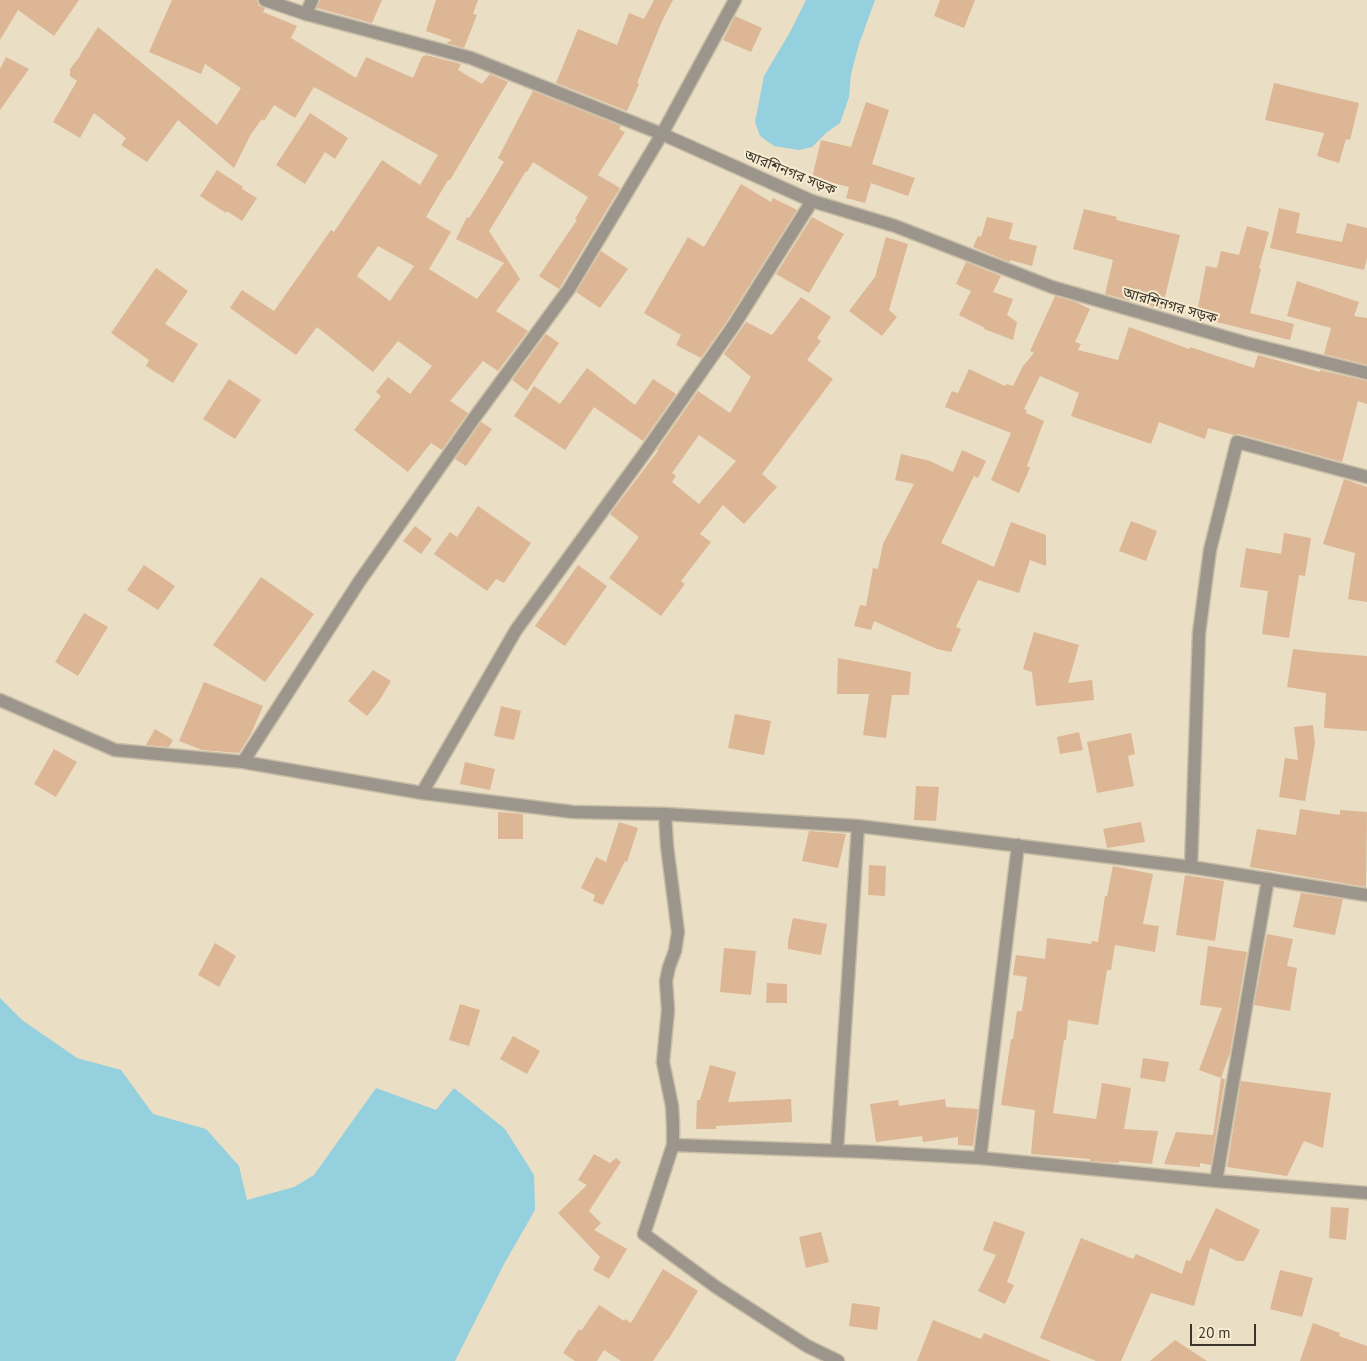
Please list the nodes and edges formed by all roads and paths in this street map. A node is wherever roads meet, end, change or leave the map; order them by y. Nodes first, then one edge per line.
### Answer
1 (265, 0) edge
2 (312, 0) edge
3 (735, 0) edge
4 (306, 14) junction
5 (662, 134) junction
6 (812, 201) junction
7 (1367, 373) edge
8 (1367, 477) edge
9 (0, 700) edge
10 (243, 762) junction
11 (422, 793) junction
12 (665, 814) junction
13 (858, 826) junction
14 (1018, 845) junction
15 (1191, 867) junction
16 (1268, 879) junction
17 (1367, 895) edge
18 (673, 1145) junction
19 (837, 1151) junction
20 (980, 1158) junction
21 (1216, 1181) junction
22 (1367, 1193) edge
23 (838, 1361) edge

1 - 4 street, আরশিনগর সড়ক
2 - 4 street
3 - 5 street
4 - 5 street, আরশিনগর সড়ক
5 - 6 street, আরশিনগর সড়ক
5 - 10 street
6 - 7 street, আরশিনগর সড়ক
6 - 11 street
8 - 15 street
9 - 10 street
10 - 11 street
11 - 12 street
12 - 13 street
12 - 18 street
13 - 14 street
13 - 19 street
14 - 15 street
14 - 20 street
15 - 16 street
16 - 17 street
16 - 21 street
18 - 19 street
18 - 23 street
19 - 20 street
20 - 21 street
21 - 22 street

